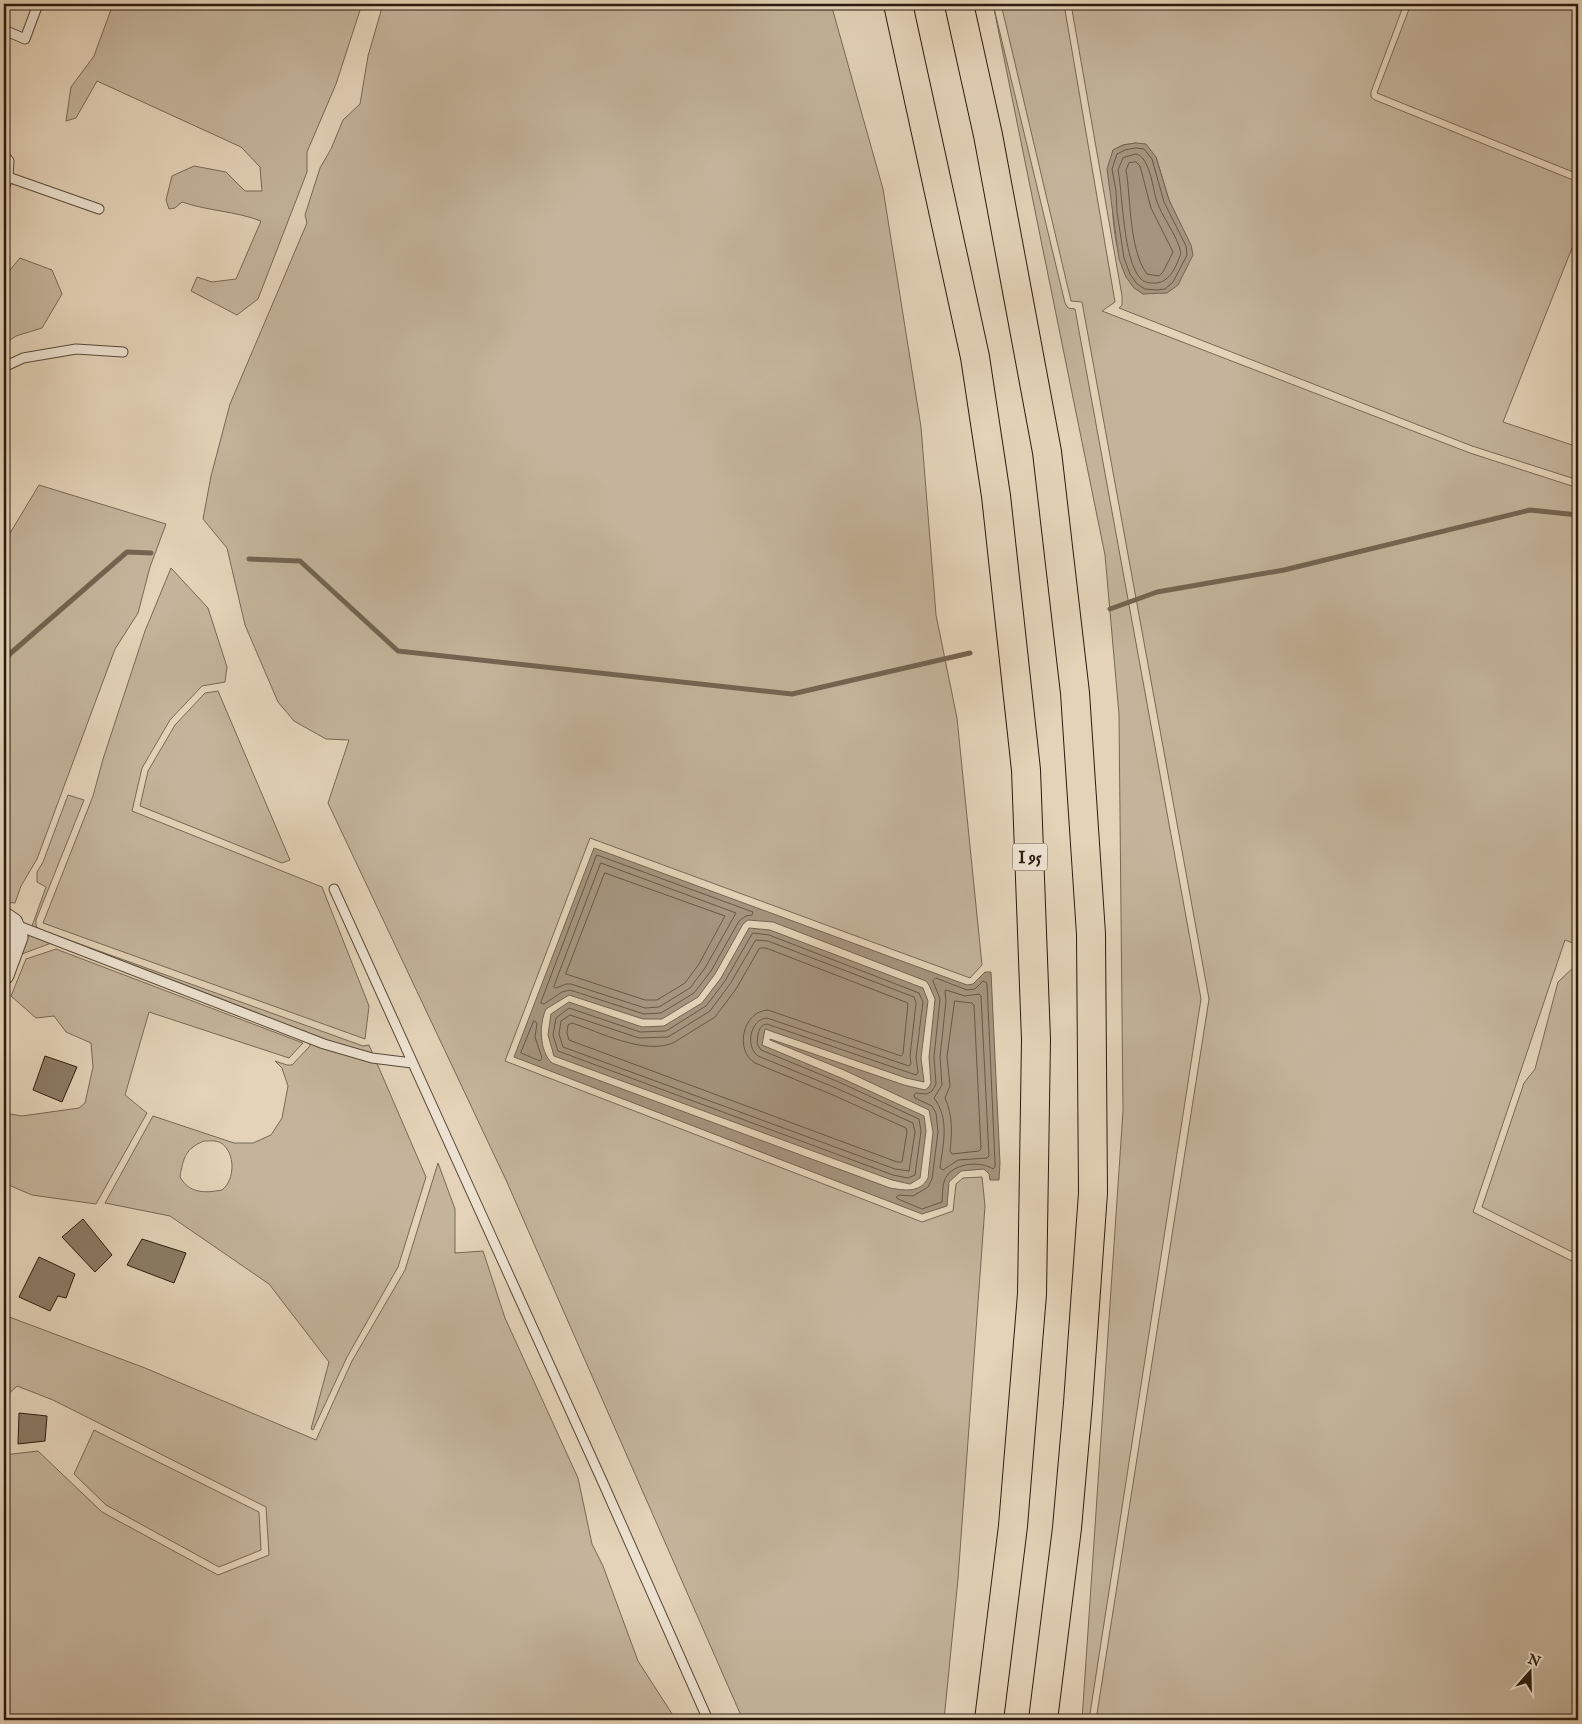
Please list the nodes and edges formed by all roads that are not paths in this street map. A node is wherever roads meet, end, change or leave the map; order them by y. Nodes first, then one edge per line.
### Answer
1 (38, 4) edge
2 (898, 4) edge
3 (959, 4) edge
4 (4, 30) edge
5 (4, 155) edge
6 (8, 177) junction
7 (4, 189) edge
8 (99, 209) dead end
9 (123, 352) dead end
10 (4, 367) edge
11 (334, 889) dead end
12 (9, 920) edge
13 (4, 975) edge
14 (412, 1063) junction
15 (708, 1720) edge
16 (988, 1720) edge
17 (1043, 1720) edge

1 - 4 lane
2 - 16 highway, I 95
3 - 17 highway
5 - 6 lane
6 - 7 lane
6 - 8 lane
9 - 10 lane
11 - 14 lane
12 - 13 street
12 - 14 lane
14 - 15 lane

